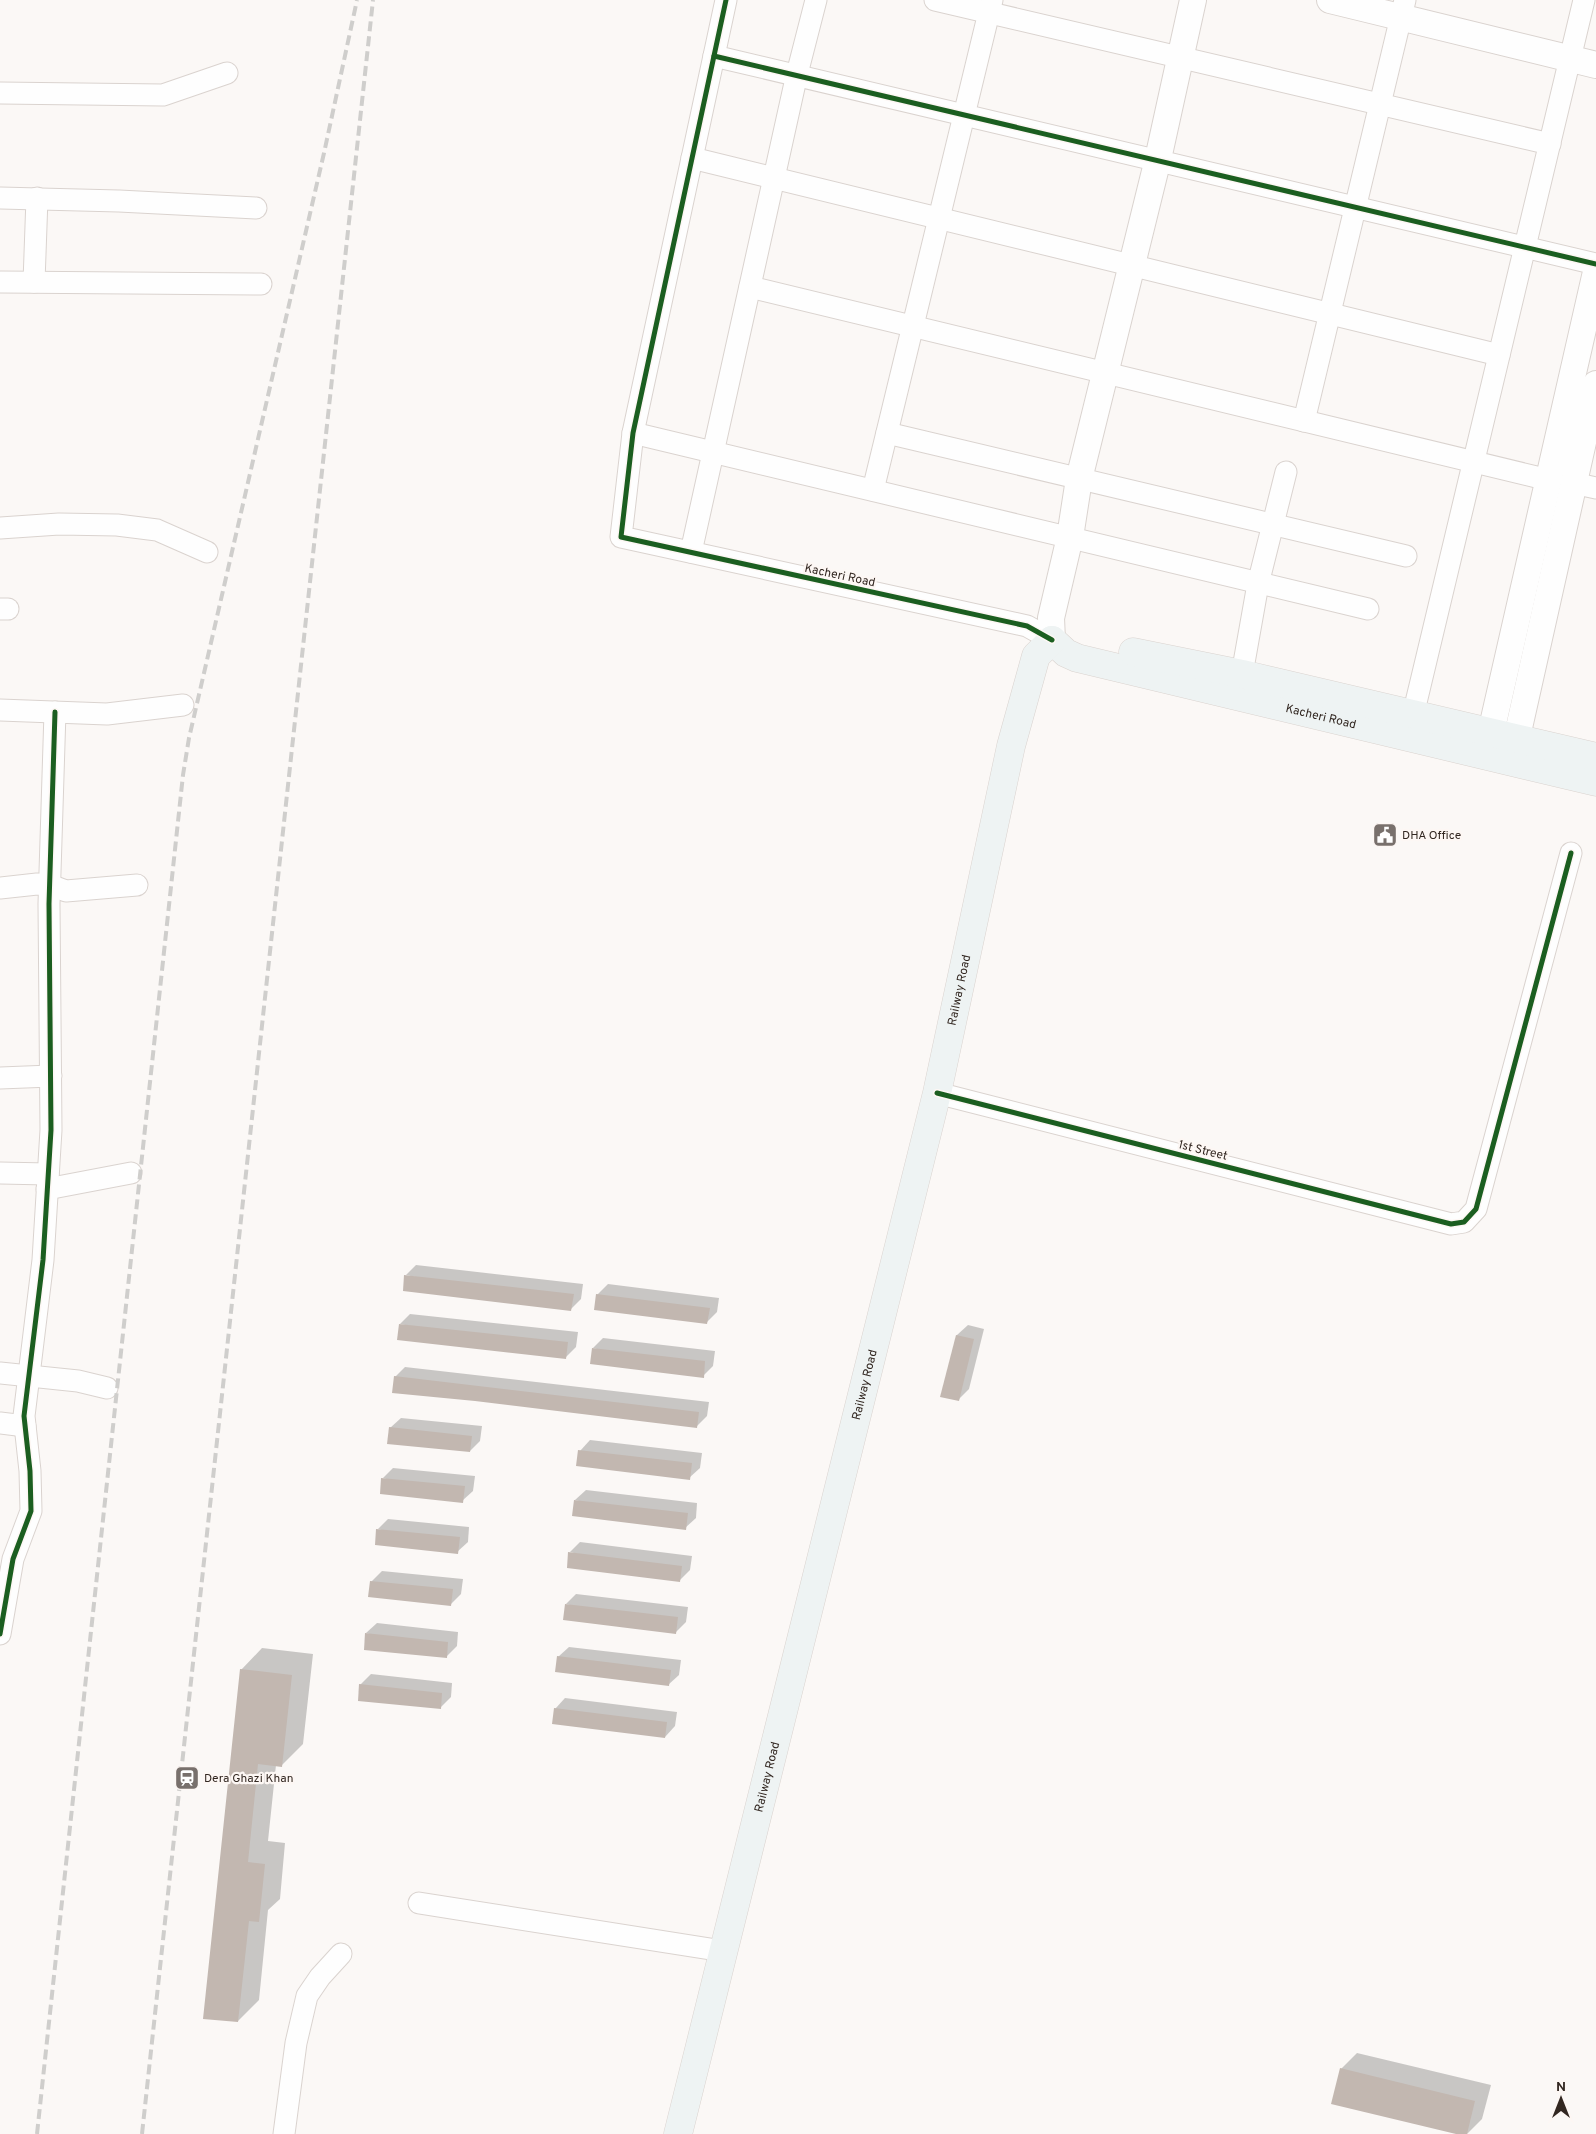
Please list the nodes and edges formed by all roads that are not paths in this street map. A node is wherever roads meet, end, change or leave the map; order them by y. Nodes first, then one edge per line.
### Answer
1 (726, 0) edge
2 (816, 0) edge
3 (935, 0) edge
4 (1194, 0) edge
5 (1330, 0) edge
6 (1584, 0) edge
7 (990, 6) edge
8 (1403, 8) edge
9 (714, 56) junction
10 (1180, 57) junction
11 (1570, 59) junction
12 (1596, 65) edge
13 (227, 73) dead end
14 (797, 74) junction
15 (0, 92) edge
16 (1380, 104) junction
17 (964, 114) junction
18 (1550, 144) junction
19 (692, 158) junction
20 (1158, 159) junction
21 (774, 178) junction
22 (0, 198) edge
23 (38, 198) junction
24 (1356, 206) junction
25 (256, 208) dead end
26 (939, 218) junction
27 (1525, 247) junction
28 (1596, 264) edge
29 (1132, 265) junction
30 (1596, 272) edge
31 (0, 282) edge
32 (34, 282) junction
33 (261, 284) dead end
34 (750, 287) junction
35 (1330, 314) junction
36 (913, 326) junction
37 (1499, 355) junction
38 (1105, 372) junction
39 (1596, 384) edge
40 (1304, 421) junction
41 (633, 433) junction
42 (887, 433) junction
43 (713, 452) junction
44 (1474, 462) junction
45 (1286, 472) dead end
46 (1079, 479) junction
47 (1572, 484) edge
48 (873, 490) junction
49 (1273, 526) junction
50 (0, 528) edge
51 (1070, 537) junction
52 (207, 552) dead end
53 (691, 552) junction
54 (1406, 556) dead end
55 (1258, 584) junction
56 (1368, 609) dead end
57 (1052, 640) junction
58 (1242, 674) junction
59 (183, 706) dead end
60 (0, 710) edge
61 (55, 712) junction
62 (1413, 715) junction
63 (1488, 743) junction
64 (1514, 750) junction
65 (1596, 757) edge
66 (1596, 782) edge
67 (1571, 854) dead end
68 (50, 885) junction
69 (137, 885) dead end
70 (0, 888) edge
71 (51, 1076) junction
72 (0, 1078) edge
73 (936, 1093) junction
74 (0, 1173) edge
75 (131, 1173) dead end
76 (48, 1182) junction
77 (0, 1372) edge
78 (29, 1375) junction
79 (107, 1388) dead end
80 (0, 1423) edge
81 (25, 1426) junction
82 (5, 1578) edge
83 (0, 1634) edge
84 (419, 1903) dead end
85 (723, 1951) junction
86 (341, 1954) dead end
87 (284, 2134) edge
88 (678, 2134) edge

1 - 9 street
2 - 14 street
3 - 7 street
4 - 10 street
5 - 8 street
6 - 11 street
7 - 10 street
7 - 17 street
8 - 11 street
8 - 16 street
9 - 14 street
9 - 19 street
10 - 16 street
10 - 20 street
11 - 12 street
11 - 18 street
13 - 15 street
14 - 17 street
14 - 21 street
16 - 18 street
16 - 24 street
17 - 20 street
17 - 26 street
18 - 27 street
19 - 21 street
19 - 41 street
20 - 24 street
20 - 29 street
21 - 26 street
21 - 34 street
22 - 23 street
23 - 25 street
23 - 32 street
24 - 27 street
24 - 35 street
26 - 29 street
26 - 36 street
27 - 28 street
27 - 37 street
29 - 35 street
29 - 38 street
30 - 47 street
31 - 32 street
32 - 33 street
34 - 36 street
34 - 43 street
35 - 37 street
35 - 40 street
36 - 38 street
36 - 42 street
37 - 44 street
38 - 40 street
38 - 46 street
39 - 47 street
40 - 44 street
41 - 43 street
41 - 53 street, Kacheri Road
42 - 46 street
42 - 48 street
43 - 48 street
43 - 53 street
44 - 47 street
44 - 62 street
45 - 49 street
46 - 49 street
46 - 51 street
47 - 63 street
47 - 64 street
48 - 51 street
49 - 54 street
49 - 55 street
50 - 52 street
51 - 55 street
51 - 57 street
53 - 57 street, Kacheri Road
55 - 56 street
55 - 58 street
57 - 58 main road, Kacheri Road
57 - 63 main road, Kacheri Road
57 - 73 main road, Railway Road
58 - 62 main road, Kacheri Road
59 - 61 street
60 - 61 street
61 - 68 street
62 - 63 main road, Kacheri Road
63 - 64 main road, Kacheri Road
64 - 65 main road, Kacheri Road
64 - 66 main road, Kacheri Road
67 - 73 street, 1st Street
68 - 69 street
68 - 70 street
68 - 71 street
71 - 72 street
71 - 76 street
73 - 85 main road, Railway Road
74 - 76 street
75 - 76 street
76 - 78 street
77 - 78 street
78 - 79 street
78 - 81 street
80 - 81 street
81 - 82 street
82 - 83 street
84 - 85 street
85 - 88 main road, Railway Road
86 - 87 street

